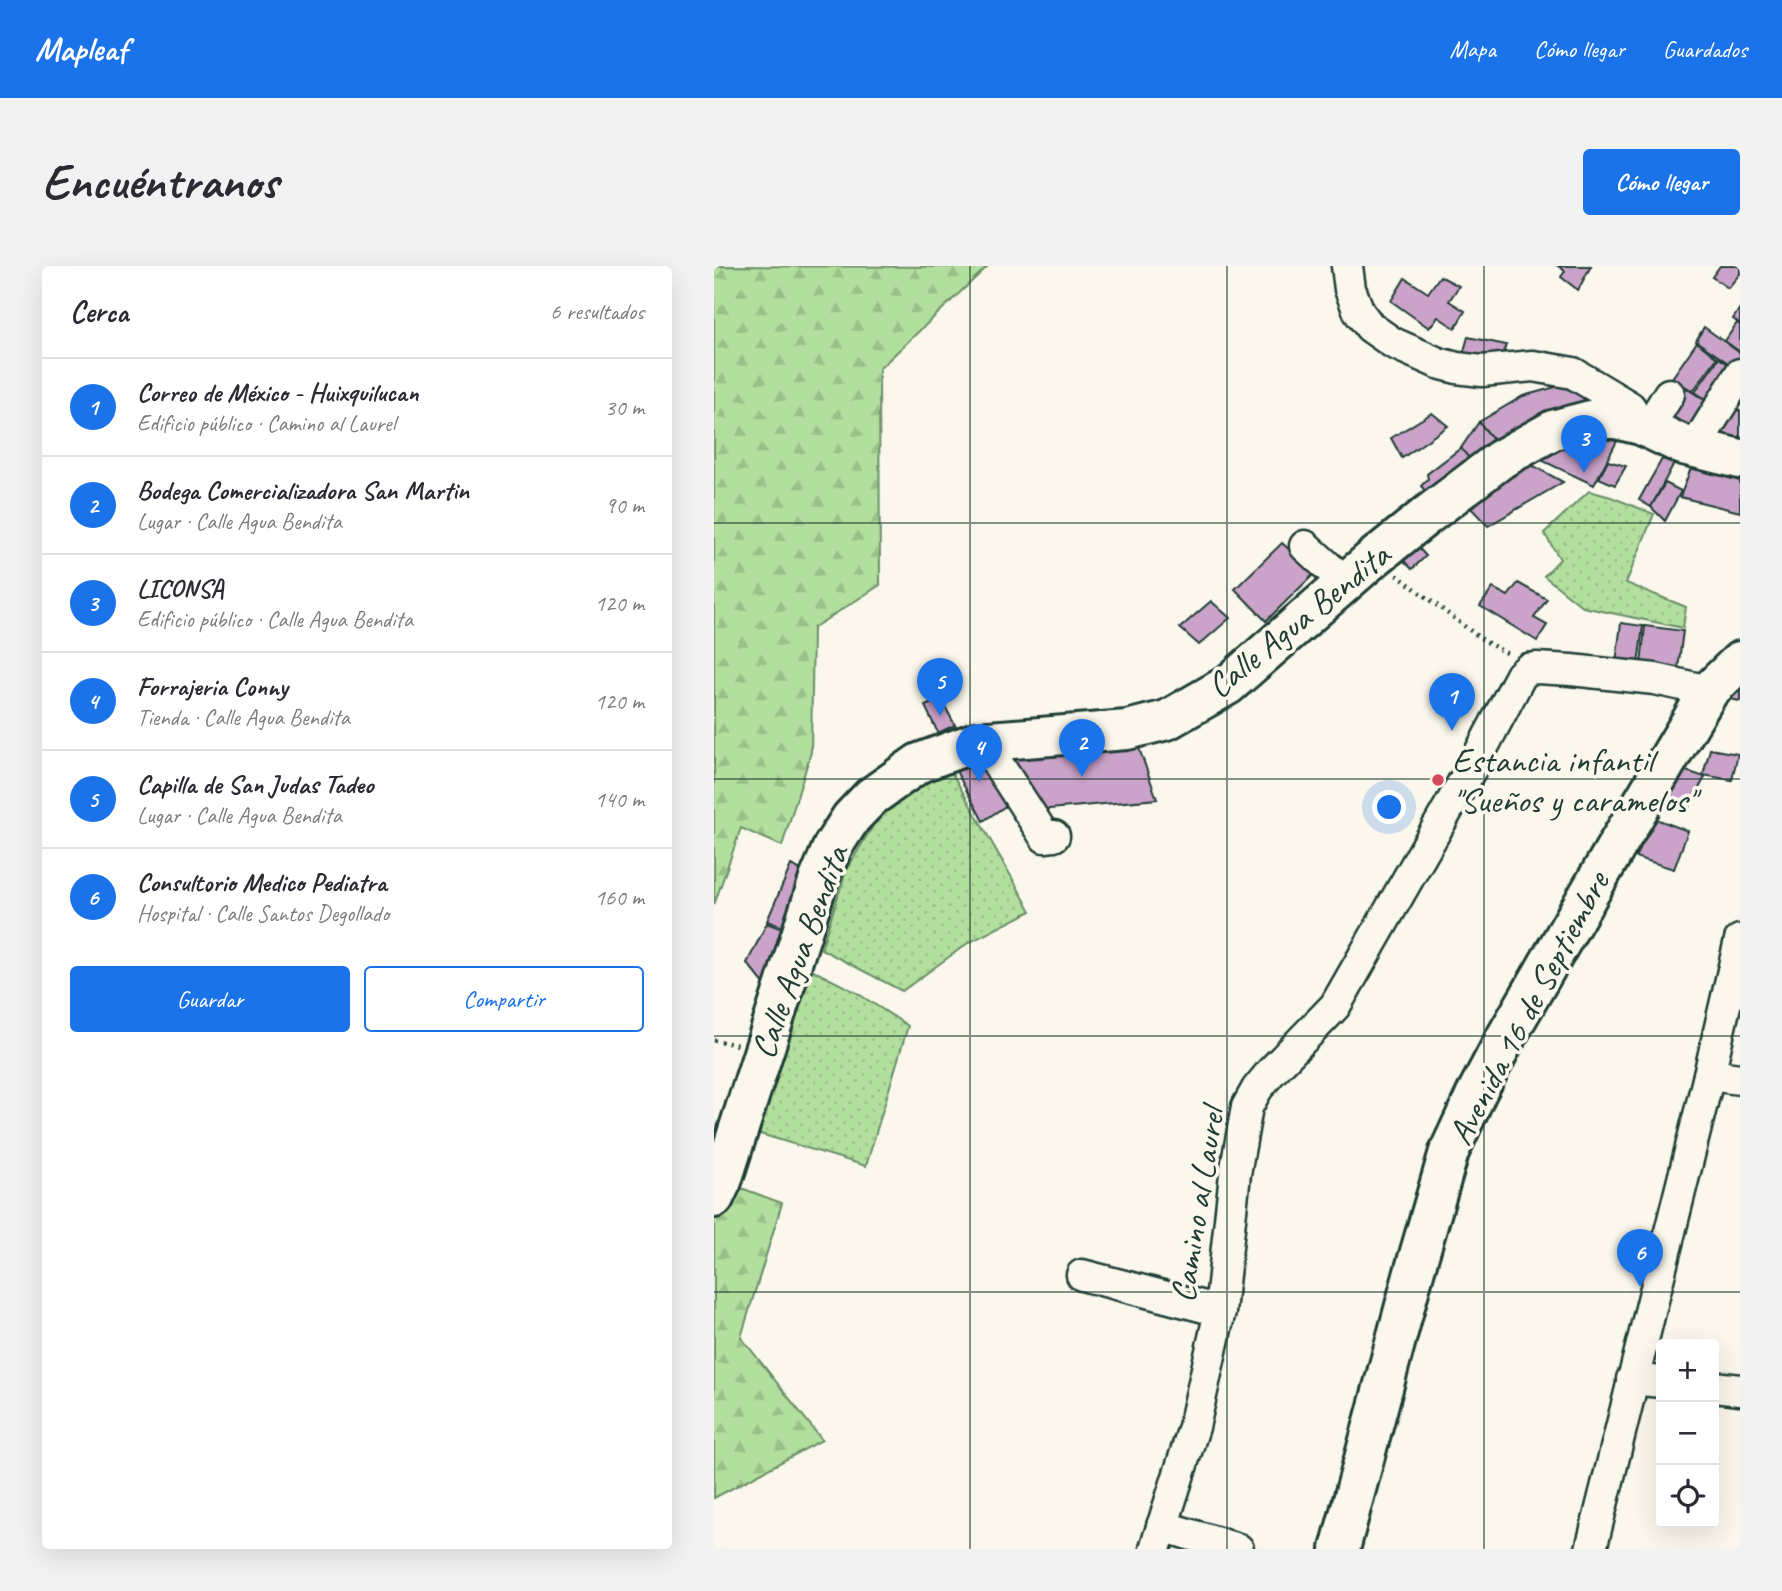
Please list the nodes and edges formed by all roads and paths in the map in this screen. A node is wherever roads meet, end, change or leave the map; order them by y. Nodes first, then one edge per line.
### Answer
1 (1347, 266) edge
2 (1740, 374) edge
3 (1669, 394) dead end
4 (1645, 427) junction
5 (1695, 447) junction
6 (1740, 459) edge
7 (1305, 546) dead end
8 (1395, 574) dead end
9 (1346, 583) junction
10 (1514, 657) dead end
11 (1740, 661) edge
12 (1709, 691) junction
13 (992, 755) dead end
14 (1054, 836) dead end
15 (1740, 940) edge
16 (714, 1040) edge
17 (745, 1046) dead end
18 (1709, 1075) junction
19 (1740, 1079) edge
20 (714, 1198) edge
21 (1082, 1275) dead end
22 (1220, 1311) junction
23 (1647, 1380) edge
24 (1719, 1388) edge
25 (1740, 1390) edge
26 (1158, 1537) edge
27 (1228, 1547) edge
28 (1340, 1549) edge
29 (1591, 1549) edge

1 - 4 street
2 - 5 street
3 - 4 street
4 - 5 main road, Calle Agua Bendita
4 - 9 main road, Calle Agua Bendita
5 - 6 main road, Calle Agua Bendita
7 - 9 street
8 - 10 path
9 - 20 main road, Calle Agua Bendita
11 - 12 main road, Avenida 16 de Septiembre
12 - 22 street, Camino al Laurel
12 - 28 main road, Avenida 16 de Septiembre
13 - 14 street
15 - 18 street
16 - 17 path
18 - 19 street
18 - 23 street
21 - 22 street
22 - 26 street, Camino al Laurel
23 - 29 street
24 - 25 street
26 - 27 street

